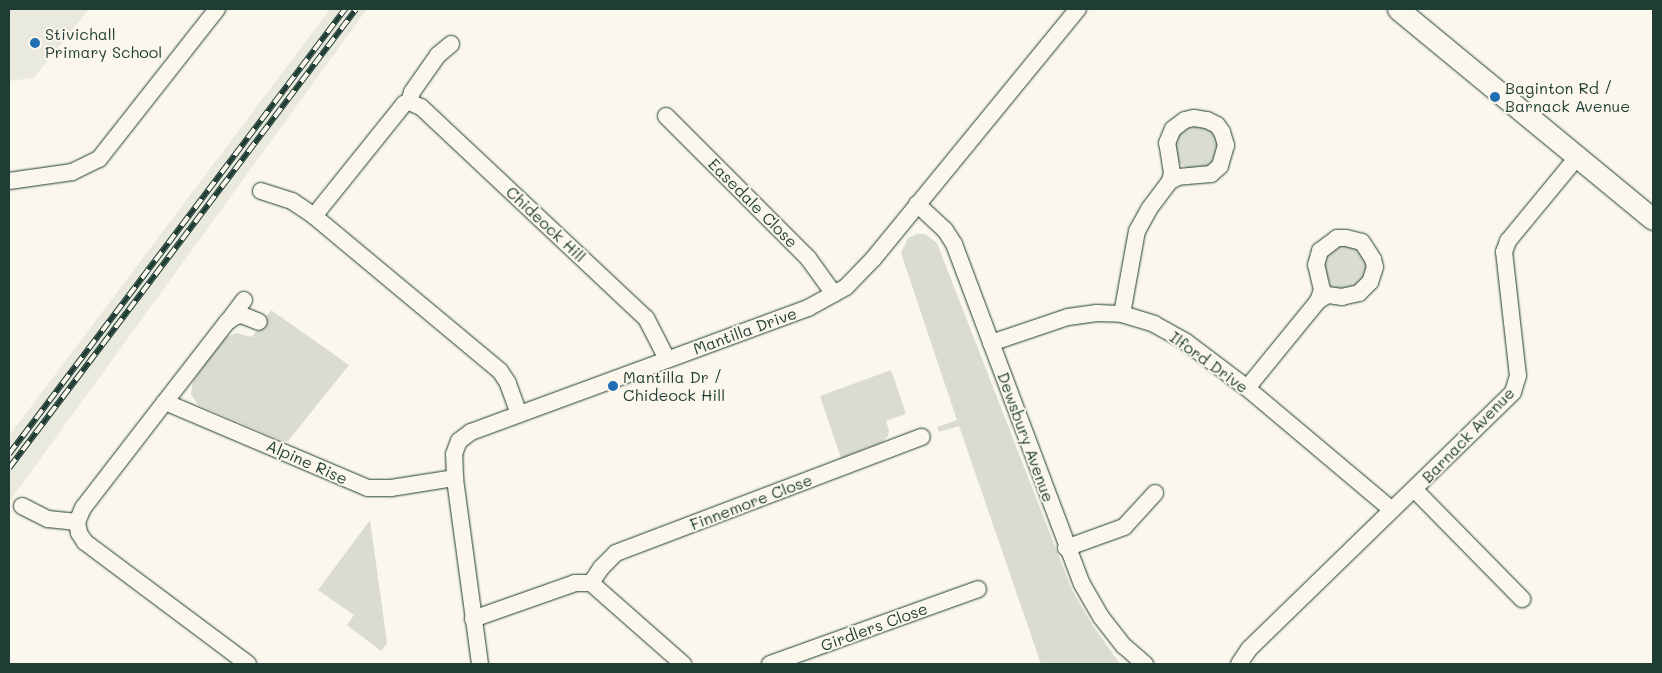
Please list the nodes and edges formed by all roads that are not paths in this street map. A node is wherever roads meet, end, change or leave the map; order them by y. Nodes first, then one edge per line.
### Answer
1 (218, 9) edge
2 (1078, 9) edge
3 (1398, 9) edge
4 (451, 44) dead end
5 (409, 102) junction
6 (666, 116) dead end
7 (1578, 156) junction
8 (9, 181) edge
9 (1170, 181) dead end
10 (261, 191) dead end
11 (917, 204) junction
12 (314, 216) junction
13 (1653, 219) edge
14 (834, 294) junction
15 (244, 300) dead end
16 (1318, 301) dead end
17 (1122, 314) junction
18 (227, 322) junction
19 (259, 322) dead end
20 (991, 343) junction
21 (667, 360) junction
22 (1247, 388) junction
23 (165, 402) junction
24 (519, 414) junction
25 (922, 437) dead end
26 (455, 478) junction
27 (1158, 490) dead end
28 (1415, 490) junction
29 (22, 506) dead end
30 (1392, 510) junction
31 (77, 522) junction
32 (1066, 548) junction
33 (591, 583) junction
34 (978, 589) dead end
35 (1522, 598) dead end
36 (473, 619) junction
37 (248, 664) edge
38 (480, 664) edge
39 (683, 664) edge
40 (770, 664) edge
41 (1145, 664) edge
42 (1239, 664) edge

1 - 8 street
2 - 11 street, Mantilla Drive
3 - 7 street
4 - 5 street
5 - 12 street
5 - 21 street, Chideock Hill
6 - 14 street, Easedale Close
7 - 13 street
7 - 28 street, Barnack Avenue
9 - 17 street
10 - 12 street
11 - 14 street, Mantilla Drive
11 - 20 street, Dewsbury Avenue
12 - 24 street
14 - 21 street, Mantilla Drive
15 - 18 street
16 - 22 street
17 - 20 street, Ilford Drive
17 - 22 street, Ilford Drive
18 - 19 street
18 - 23 street
20 - 32 street, Dewsbury Avenue
21 - 24 street, Mantilla Drive
22 - 30 street, Ilford Drive
23 - 26 street, Alpine Rise
23 - 31 street
24 - 26 street, Mantilla Drive
25 - 33 street, Finnemore Close
26 - 36 street, Mantilla Drive
27 - 32 street
28 - 30 street, Barnack Avenue
28 - 35 street
29 - 31 street
30 - 42 street, Barnack Avenue
31 - 37 street
32 - 41 street, Dewsbury Avenue
33 - 36 street
33 - 39 street
34 - 40 street, Girdlers Close
36 - 38 street, Mantilla Drive

